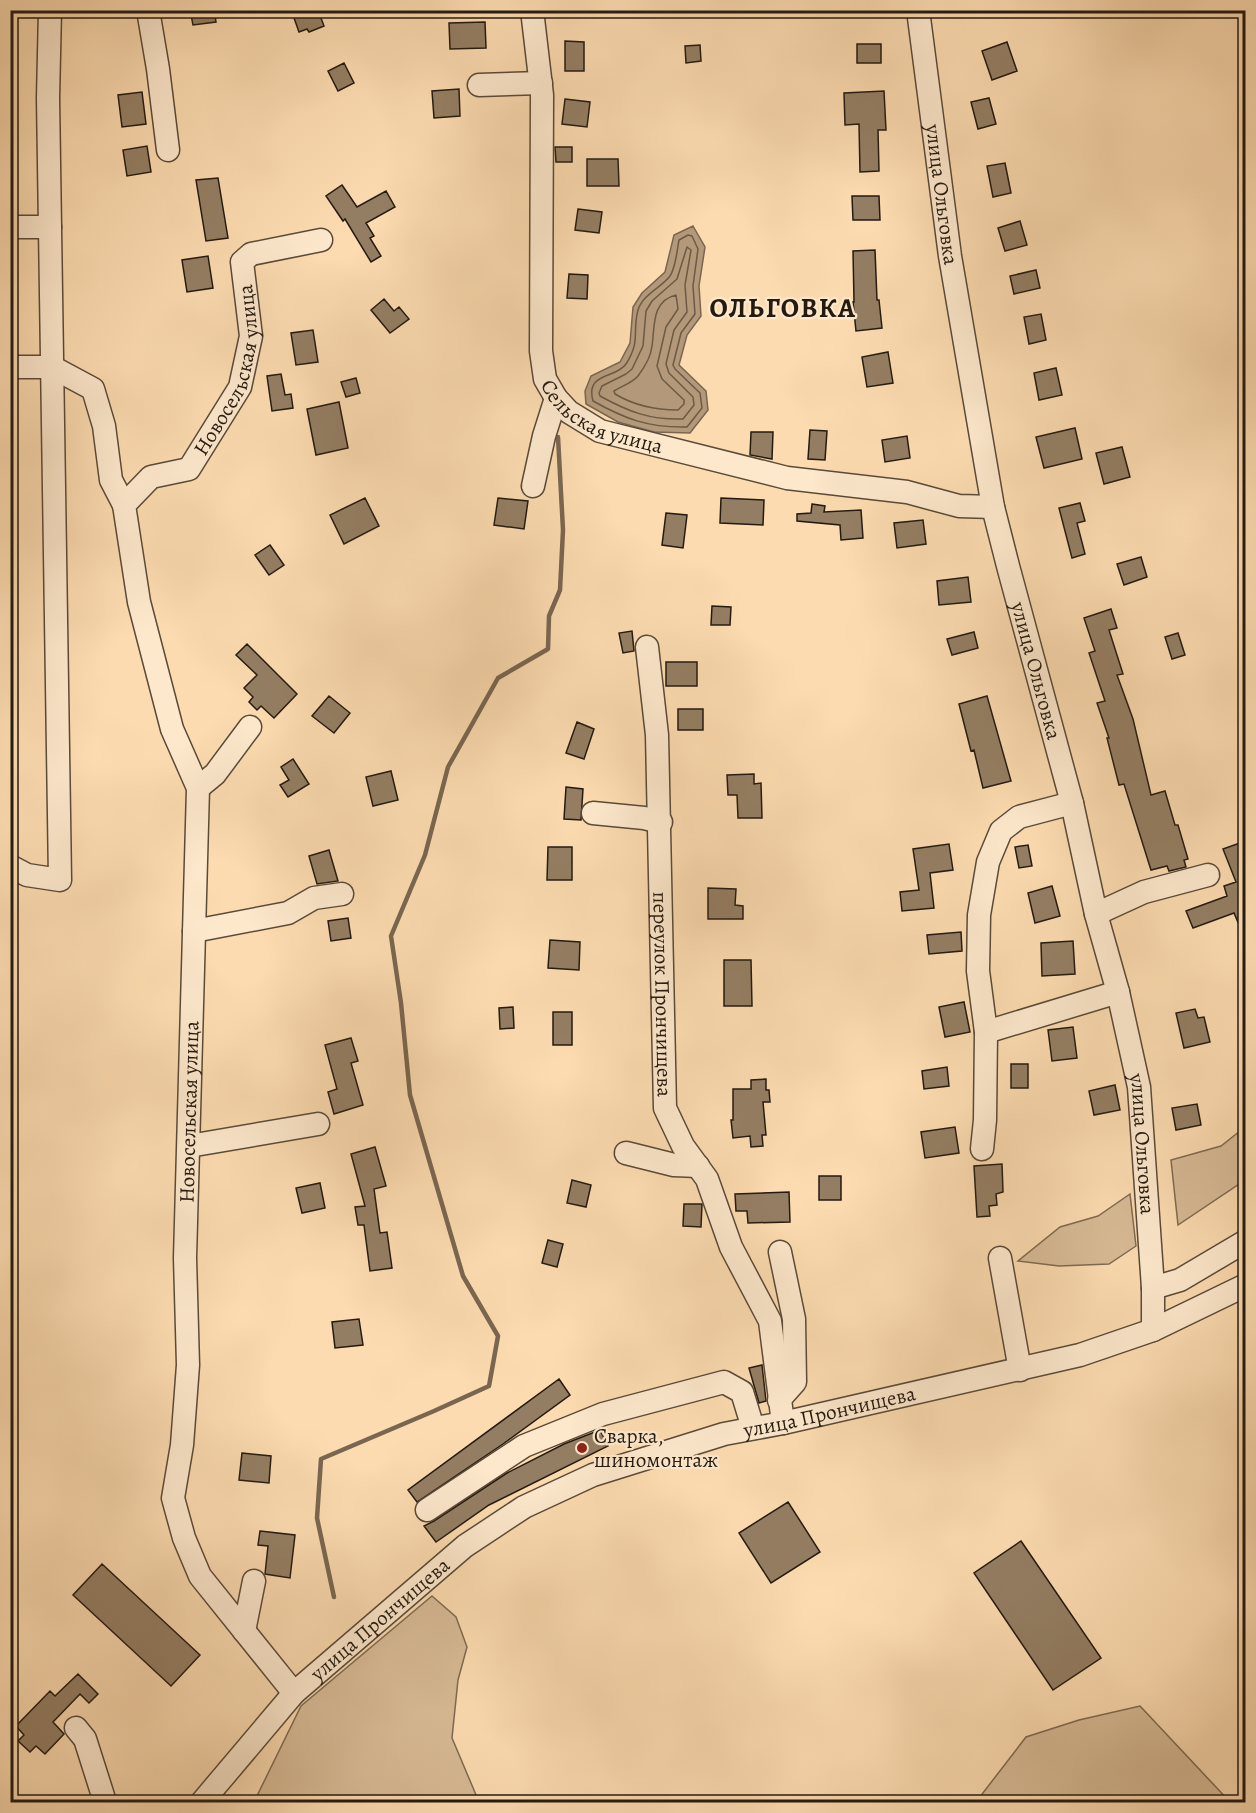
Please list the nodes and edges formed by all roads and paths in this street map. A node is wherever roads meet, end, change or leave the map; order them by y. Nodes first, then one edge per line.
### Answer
1 (50, 10) edge
2 (148, 10) edge
3 (532, 10) edge
4 (918, 10) edge
5 (541, 83) junction
6 (479, 85) dead end
7 (168, 150) dead end
8 (50, 226) junction
9 (10, 227) edge
10 (321, 240) dead end
11 (10, 367) edge
12 (52, 367) junction
13 (556, 398) junction
14 (533, 486) dead end
15 (124, 505) junction
16 (993, 507) junction
17 (647, 647) dead end
18 (250, 727) dead end
19 (198, 788) junction
20 (1072, 803) junction
21 (593, 813) dead end
22 (661, 822) junction
23 (10, 866) edge
24 (1208, 875) dead end
25 (342, 894) dead end
26 (1096, 914) junction
27 (194, 931) junction
28 (1118, 992) junction
29 (986, 1032) junction
30 (318, 1124) dead end
31 (189, 1146) junction
32 (981, 1149) dead end
33 (626, 1153) dead end
34 (698, 1166) junction
35 (1245, 1241) edge
36 (780, 1252) dead end
37 (1000, 1258) dead end
38 (1153, 1288) junction
39 (1244, 1289) edge
40 (1153, 1330) junction
41 (1020, 1370) junction
42 (779, 1400) junction
43 (783, 1423) junction
44 (753, 1428) junction
45 (428, 1510) dead end
46 (254, 1581) dead end
47 (244, 1631) junction
48 (294, 1693) junction
49 (76, 1728) dead end
50 (105, 1803) edge
51 (202, 1803) edge

1 - 8 street
2 - 7 street
3 - 5 street, Сельская улица
4 - 16 street, улица Ольговка
5 - 6 street
5 - 13 street, Сельская улица
8 - 9 street
8 - 12 street
10 - 15 street, Новосельская улица
11 - 12 street
12 - 15 street, Новосельская улица
12 - 23 street
13 - 14 street
13 - 16 street, Сельская улица
15 - 19 street, Новосельская улица
16 - 20 street, улица Ольговка
17 - 22 street, переулок Прончищева
18 - 19 street
19 - 27 street, Новосельская улица
20 - 26 street, улица Ольговка
20 - 29 street
21 - 22 street
22 - 34 street, переулок Прончищева
24 - 26 street
25 - 27 street
26 - 28 street, улица Ольговка
27 - 31 street, Новосельская улица
28 - 29 street
28 - 38 street, улица Ольговка
29 - 32 street
30 - 31 street
31 - 47 street, Новосельская улица
33 - 34 street
34 - 42 street, переулок Прончищева
35 - 38 street
36 - 42 street
37 - 41 street
38 - 40 street, улица Ольговка
39 - 40 street, улица Прончищева
40 - 41 street, улица Прончищева
41 - 43 street, улица Прончищева
42 - 43 street, переулок Прончищева
43 - 44 street, улица Прончищева
44 - 45 street
44 - 48 street, улица Прончищева
46 - 47 street
47 - 48 street, Новосельская улица
48 - 51 street, улица Прончищева
49 - 50 street

